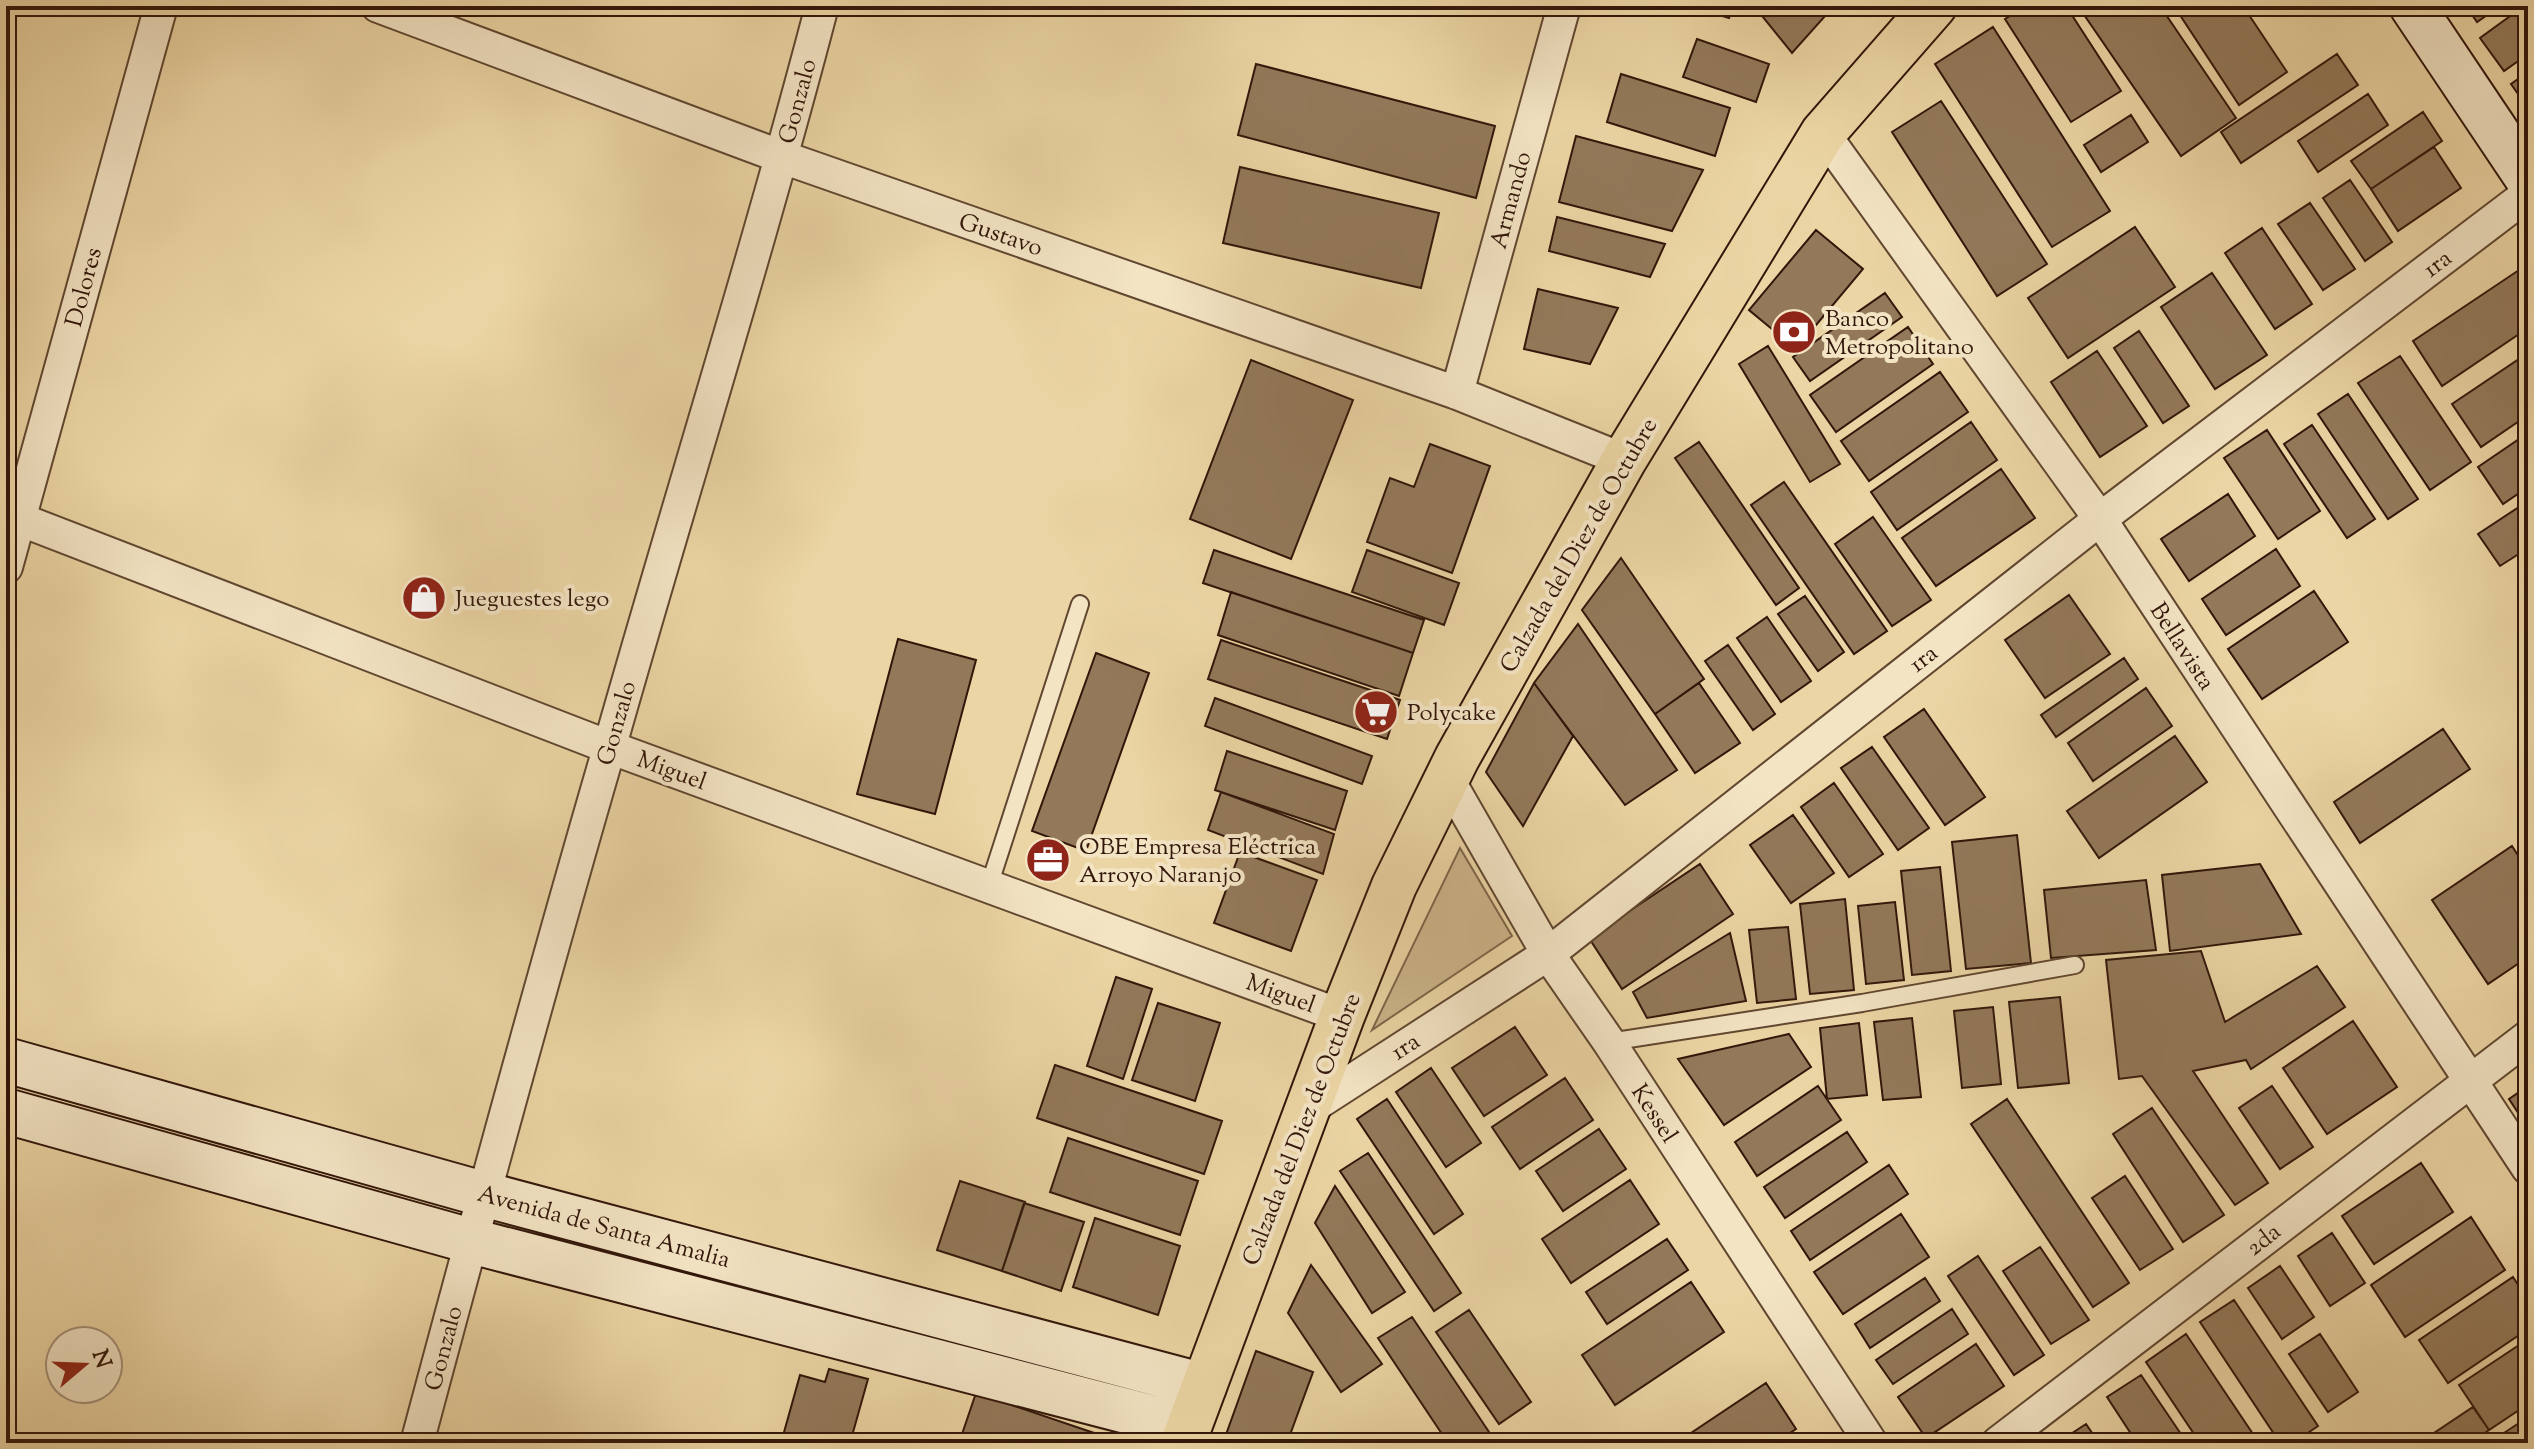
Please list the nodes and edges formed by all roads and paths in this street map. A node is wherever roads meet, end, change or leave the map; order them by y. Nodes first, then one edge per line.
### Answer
1 (161, 6) edge
2 (378, 6) edge
3 (822, 6) edge
4 (1564, 6) edge
5 (1934, 6) edge
6 (2412, 6) edge
7 (1823, 133) junction
8 (782, 157) junction
9 (2528, 179) edge
10 (2528, 194) edge
11 (1457, 393) junction
12 (1624, 460) junction
13 (13, 516) edge
14 (2100, 519) junction
15 (6, 567) edge
16 (1080, 604) dead end
17 (609, 747) junction
18 (1447, 778) junction
19 (989, 886) junction
20 (1548, 954) junction
21 (2075, 965) dead end
22 (1342, 1016) junction
23 (2528, 1037) edge
24 (1609, 1042) junction
25 (6, 1060) edge
26 (2469, 1080) junction
27 (1310, 1108) junction
28 (6, 1111) edge
29 (2528, 1168) edge
30 (483, 1194) junction
31 (471, 1241) junction
32 (1204, 1386) junction
33 (1185, 1435) edge
34 (417, 1443) edge
35 (1871, 1443) edge
36 (1998, 1443) edge

1 - 13 street, Dolores
2 - 8 street, Gustavo
3 - 8 street, Gonzalo
4 - 11 street, Armando
5 - 7 main road, Calzada del Diez de Octubre
6 - 9 street
7 - 12 main road, Calzada del Diez de Octubre
7 - 14 street, Bellavista
8 - 11 street, Gustavo
8 - 17 street, Gonzalo
10 - 14 street, 1ra
11 - 12 street, Gustavo
12 - 18 main road, Calzada del Diez de Octubre
13 - 15 street, Dolores
13 - 17 street, Miguel
14 - 20 street, 1ra
14 - 26 street, Bellavista
16 - 19 lane
17 - 19 street, Miguel
17 - 30 street, Gonzalo
18 - 20 street, Kessel
18 - 22 main road, Calzada del Diez de Octubre
19 - 22 street, Miguel
20 - 24 street, Kessel
20 - 27 street, 1ra
21 - 24 lane
22 - 27 main road, Calzada del Diez de Octubre
23 - 26 street, 2da
24 - 35 street, Kessel
25 - 30 street, Avenida de Santa Amalia
26 - 29 street, Bellavista
26 - 36 street, 2da
27 - 32 main road, Calzada del Diez de Octubre
28 - 31 street, Avenida de Santa Amalia
30 - 31 street, Gonzalo
30 - 32 street, Avenida de Santa Amalia
31 - 33 street, Avenida de Santa Amalia
31 - 34 street, Gonzalo
32 - 33 main road, Calzada del Diez de Octubre

